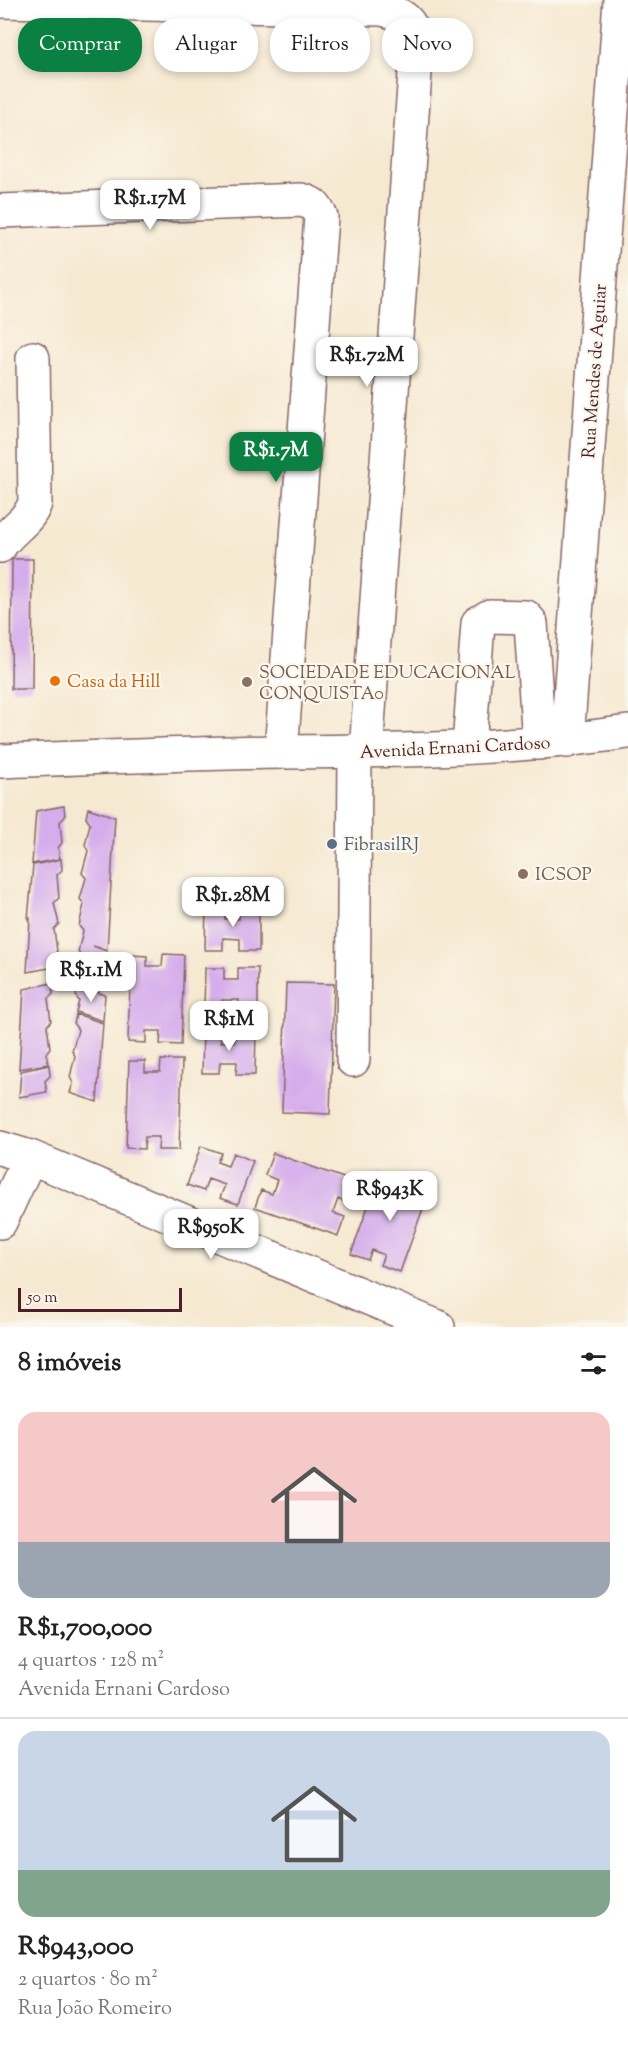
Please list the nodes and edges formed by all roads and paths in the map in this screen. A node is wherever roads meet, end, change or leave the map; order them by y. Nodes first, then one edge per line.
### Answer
1 (620, 0) edge
2 (0, 1) edge
3 (382, 4) edge
4 (0, 211) edge
5 (33, 358) dead end
6 (0, 546) edge
7 (628, 732) edge
8 (553, 742) junction
9 (469, 747) junction
10 (281, 752) junction
11 (360, 752) junction
12 (0, 761) edge
13 (353, 1060) dead end
14 (15, 1152) edge
15 (0, 1222) edge
16 (425, 1324) edge

1 - 8 street, Rua Mendes de Aguiar
2 - 3 street
3 - 11 street
4 - 10 street
5 - 6 street
7 - 8 street, Avenida Ernani Cardoso
8 - 9 street, Avenida Ernani Cardoso
8 - 9 street
9 - 11 street, Avenida Ernani Cardoso
10 - 11 street, Avenida Ernani Cardoso
10 - 12 street, Avenida Ernani Cardoso
11 - 13 street
14 - 15 street
14 - 16 street

